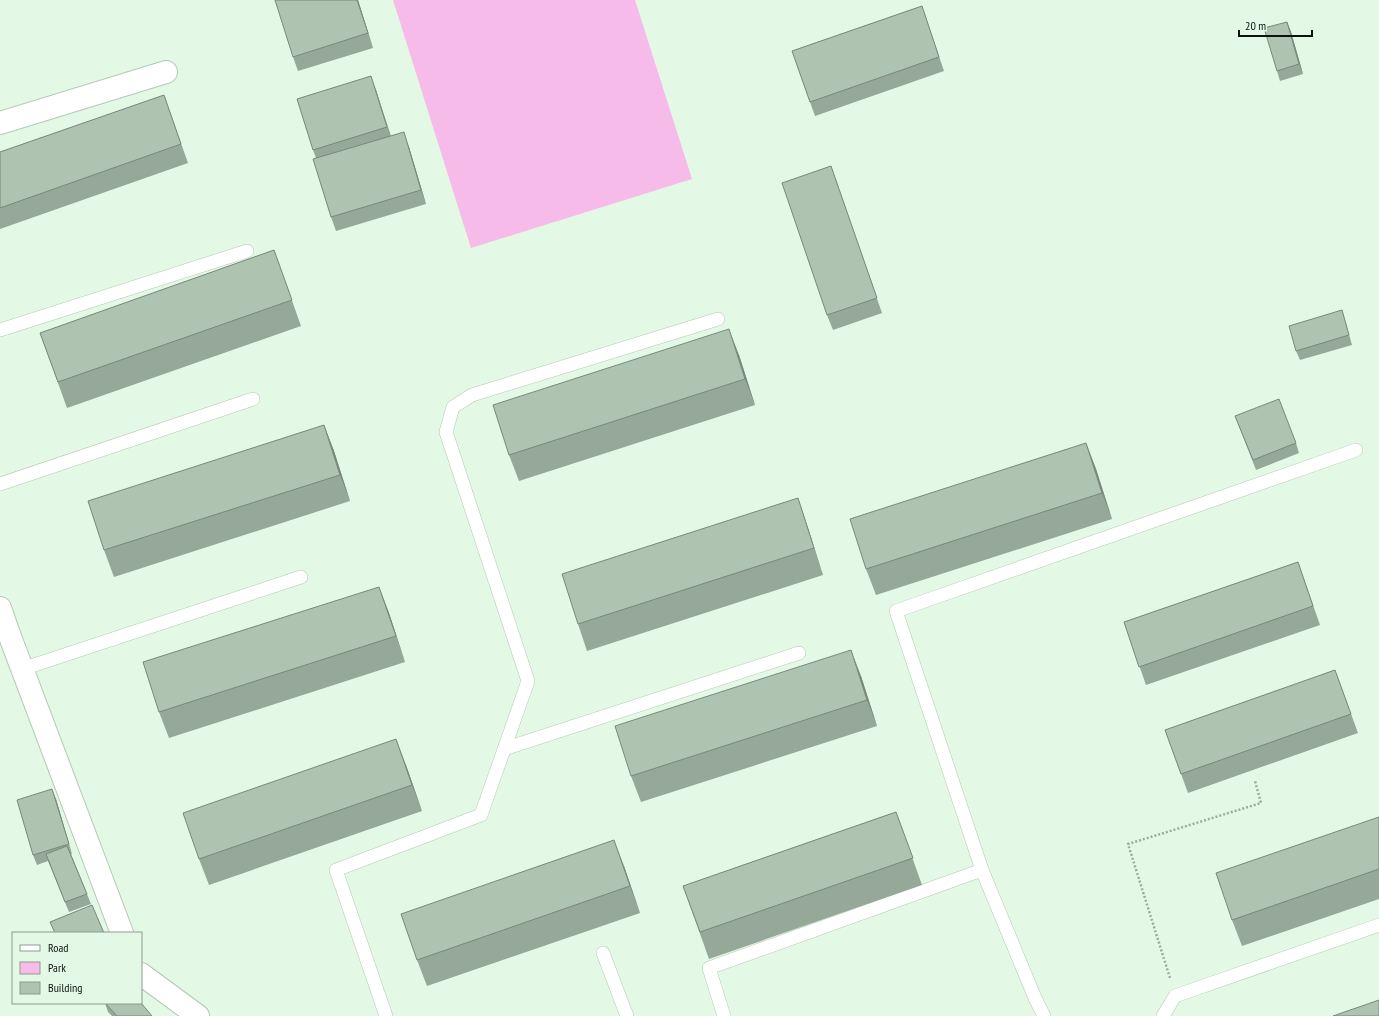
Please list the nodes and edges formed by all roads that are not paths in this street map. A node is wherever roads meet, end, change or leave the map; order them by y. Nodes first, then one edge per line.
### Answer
1 (166, 72) dead end
2 (0, 123) edge
3 (247, 251) dead end
4 (718, 319) dead end
5 (0, 330) edge
6 (253, 399) dead end
7 (1356, 450) dead end
8 (0, 484) edge
9 (301, 577) dead end
10 (0, 608) edge
11 (799, 653) dead end
12 (22, 669) junction
13 (504, 749) junction
14 (982, 870) junction
15 (1379, 925) edge
16 (122, 932) edge
17 (603, 953) dead end
18 (142, 975) edge
19 (198, 1016) edge
20 (386, 1016) edge
21 (627, 1016) edge
22 (724, 1016) edge
23 (1044, 1016) edge
24 (1163, 1016) edge

1 - 2 street
3 - 5 lane
4 - 13 lane
6 - 8 lane
7 - 14 lane
9 - 12 lane
10 - 12 street
11 - 13 lane
12 - 16 street
13 - 20 lane
14 - 22 lane
14 - 23 lane
15 - 24 lane
17 - 21 lane
18 - 19 street

